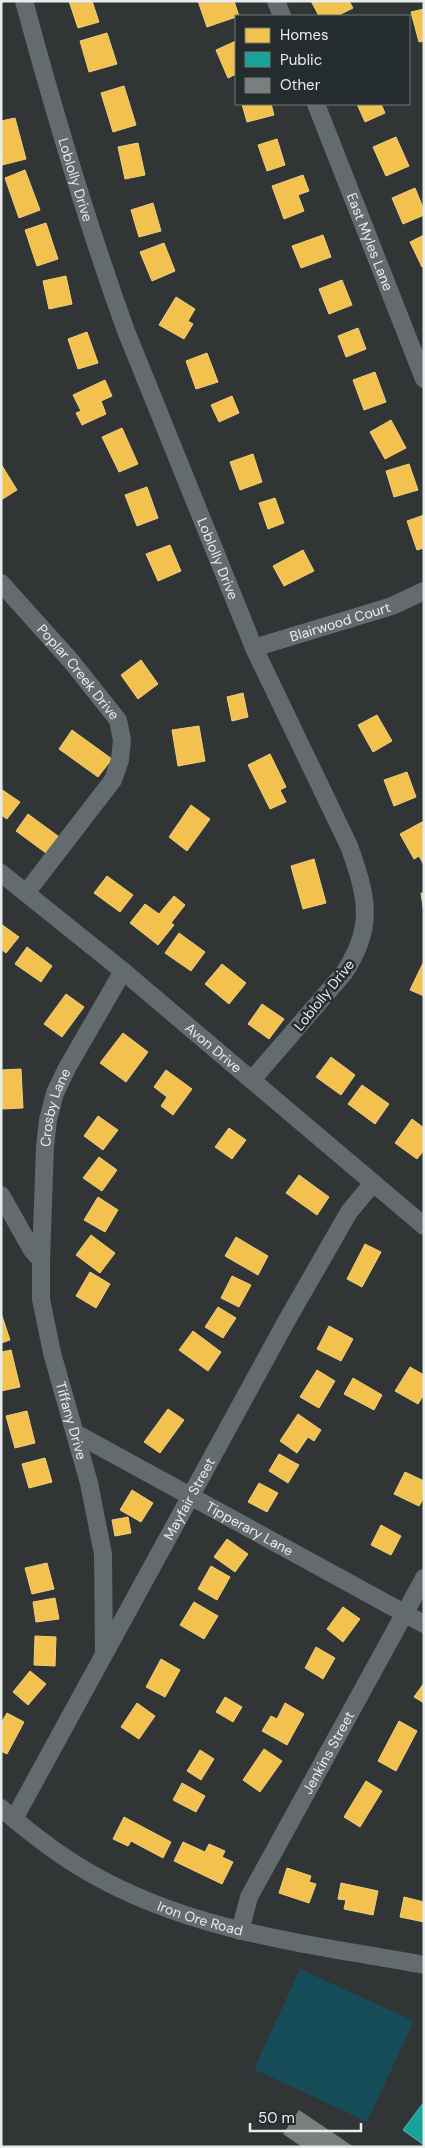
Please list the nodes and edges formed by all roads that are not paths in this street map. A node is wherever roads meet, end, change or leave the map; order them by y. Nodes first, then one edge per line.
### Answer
1 (24, 1) edge
2 (276, 1) edge
3 (282, 15) edge
4 (316, 105) edge
5 (424, 379) edge
6 (1, 583) edge
7 (424, 591) edge
8 (254, 648) junction
9 (1, 873) edge
10 (26, 893) junction
11 (123, 971) junction
12 (252, 1080) junction
13 (374, 1183) junction
14 (1, 1195) edge
15 (424, 1226) edge
16 (40, 1260) junction
17 (76, 1433) junction
18 (192, 1496) junction
19 (424, 1578) edge
20 (404, 1614) junction
21 (424, 1624) edge
22 (104, 1657) junction
23 (8, 1814) edge
24 (240, 1931) junction
25 (424, 1965) edge

1 - 8 street, Loblolly Drive
2 - 3 street
4 - 5 street, East Myles Lane
6 - 10 street, Poplar Creek Drive
7 - 8 street, Blairwood Court
8 - 12 street, Loblolly Drive
9 - 10 street, Avon Drive
10 - 11 street, Avon Drive
11 - 12 street, Avon Drive
11 - 16 street, Crosby Lane
12 - 13 street, Avon Drive
13 - 15 street, Avon Drive
13 - 18 street, Mayfair Street
14 - 16 street
16 - 17 street, Tiffany Drive
17 - 18 street, Tipperary Lane
17 - 22 street, Tiffany Drive
18 - 20 street, Tipperary Lane
18 - 22 street, Mayfair Street
19 - 20 street, Jenkins Street
20 - 21 street, Tipperary Lane
20 - 24 street, Jenkins Street
22 - 23 street, Mayfair Street
23 - 24 street, Iron Ore Road
24 - 25 street, Iron Ore Road

